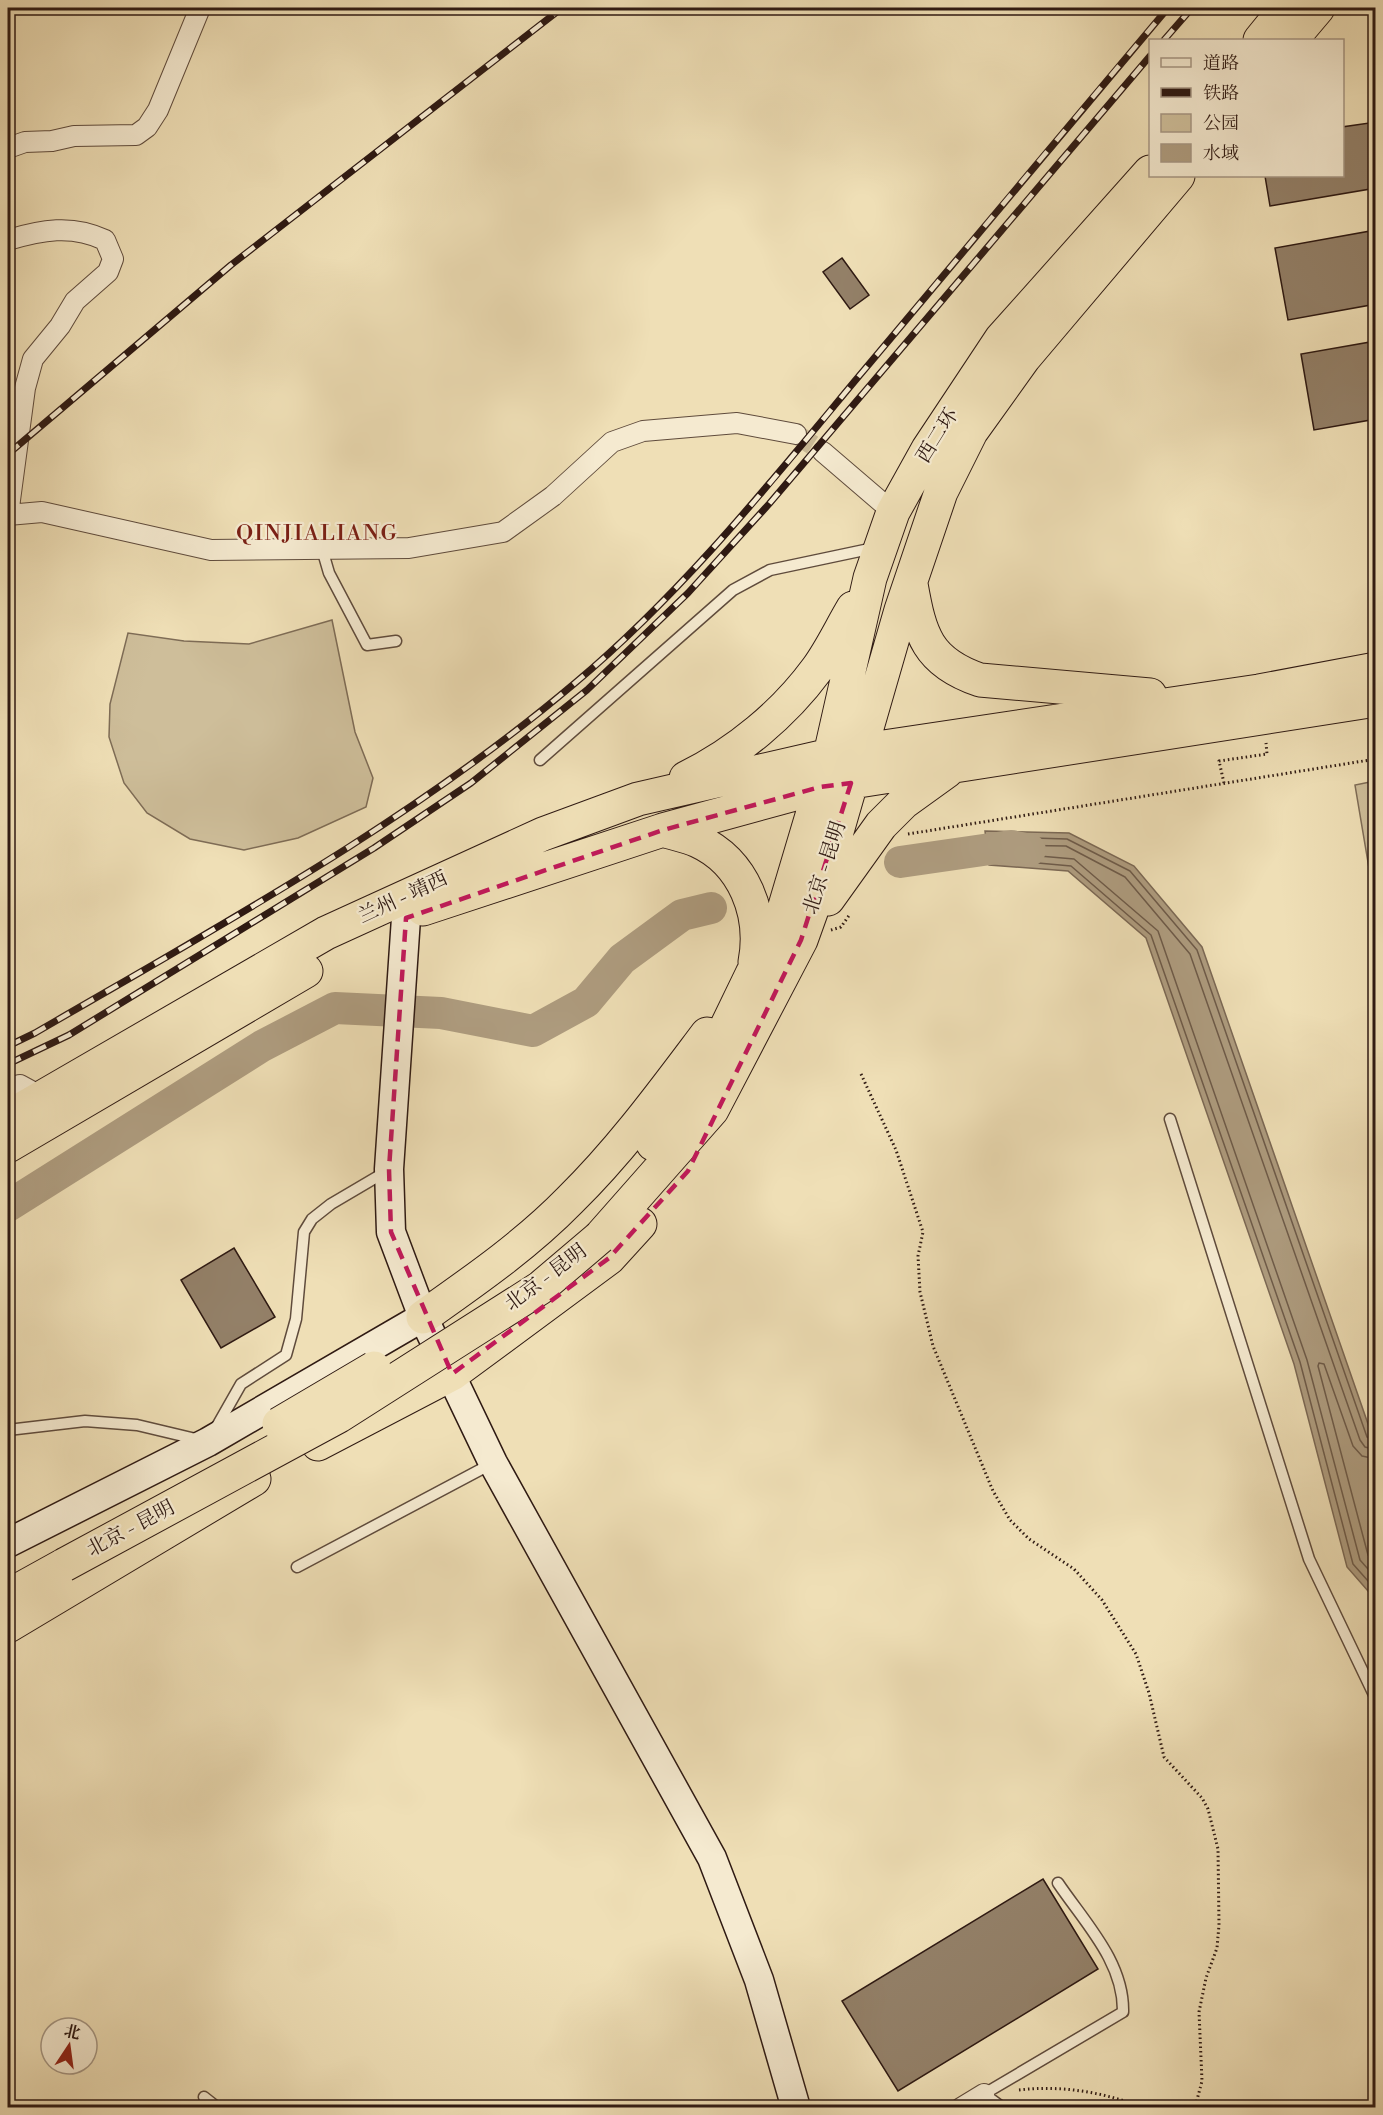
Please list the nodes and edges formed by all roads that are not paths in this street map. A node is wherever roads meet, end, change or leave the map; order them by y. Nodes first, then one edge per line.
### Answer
1 (200, 8) edge
2 (1287, 8) edge
3 (1318, 8) edge
4 (1261, 39) edge
5 (1292, 39) edge
6 (8, 148) edge
7 (1149, 173) edge
8 (1177, 177) edge
9 (8, 240) edge
10 (796, 434) tunnel mouth
11 (823, 453) tunnel mouth
12 (893, 512) junction
13 (880, 547) junction
14 (322, 549) junction
15 (870, 579) junction
16 (910, 582) junction
17 (396, 641) dead end
18 (1376, 669) edge
19 (1202, 699) junction
20 (1376, 700) edge
21 (845, 753) junction
22 (540, 760) dead end
23 (956, 765) junction
24 (836, 785) junction
25 (638, 799) junction
26 (663, 830) junction
27 (406, 918) junction
28 (801, 940) junction
29 (752, 974) junction
30 (772, 999) junction
31 (8, 1088) edge
32 (42, 1097) junction
33 (8, 1117) edge
34 (1170, 1119) dead end
35 (8, 1146) edge
36 (389, 1169) junction
37 (594, 1229) junction
38 (423, 1317) junction
39 (452, 1374) junction
40 (8, 1430) edge
41 (208, 1442) junction
42 (493, 1463) junction
43 (8, 1543) edge
44 (60, 1558) junction
45 (297, 1567) dead end
46 (8, 1578) edge
47 (8, 1596) edge
48 (8, 1626) edge
49 (1376, 1699) edge
50 (1058, 1883) dead end
51 (984, 2094) junction
52 (204, 2097) dead end
53 (218, 2108) edge
54 (796, 2108) edge
55 (961, 2108) edge
56 (1003, 2108) edge

1 - 6 street
2 - 4 highway
3 - 5 highway
7 - 12 highway, 西二环
8 - 16 highway, 西二环
9 - 14 street
10 - 14 street
11 - 12 street
12 - 13 highway, 西二环
13 - 15 highway, 西二环
13 - 22 lane
14 - 17 lane
15 - 21 highway, 西二环
15 - 25 highway
16 - 19 highway
16 - 21 highway, 西二环
18 - 19 highway
19 - 21 highway, 兰州 - 靖西
20 - 23 highway, 兰州 - 靖西
21 - 24 highway, 北京 - 昆明
21 - 25 highway, 兰州 - 靖西
23 - 24 highway, 兰州 - 靖西
23 - 28 highway
24 - 26 highway, 兰州 - 靖西
24 - 28 highway, 北京 - 昆明
24 - 29 highway, 北京 - 昆明
25 - 32 highway, 兰州 - 靖西
26 - 27 highway, 兰州 - 靖西
26 - 29 highway
27 - 35 highway, 兰州 - 靖西
27 - 36 street
28 - 30 highway, 北京 - 昆明
29 - 37 highway, 北京 - 昆明
29 - 38 highway
30 - 37 highway, 北京 - 昆明
30 - 39 highway
31 - 32 street
32 - 33 highway, 兰州 - 靖西
34 - 49 lane
36 - 38 street
36 - 41 lane
37 - 44 highway, 北京 - 昆明, bridge
38 - 39 street
38 - 41 street
39 - 42 street
39 - 48 highway
40 - 41 lane
41 - 43 street
42 - 45 lane
42 - 54 street
44 - 46 highway, 北京 - 昆明
44 - 47 highway, 北京 - 昆明
50 - 51 lane
51 - 55 street
51 - 56 lane
52 - 53 lane

